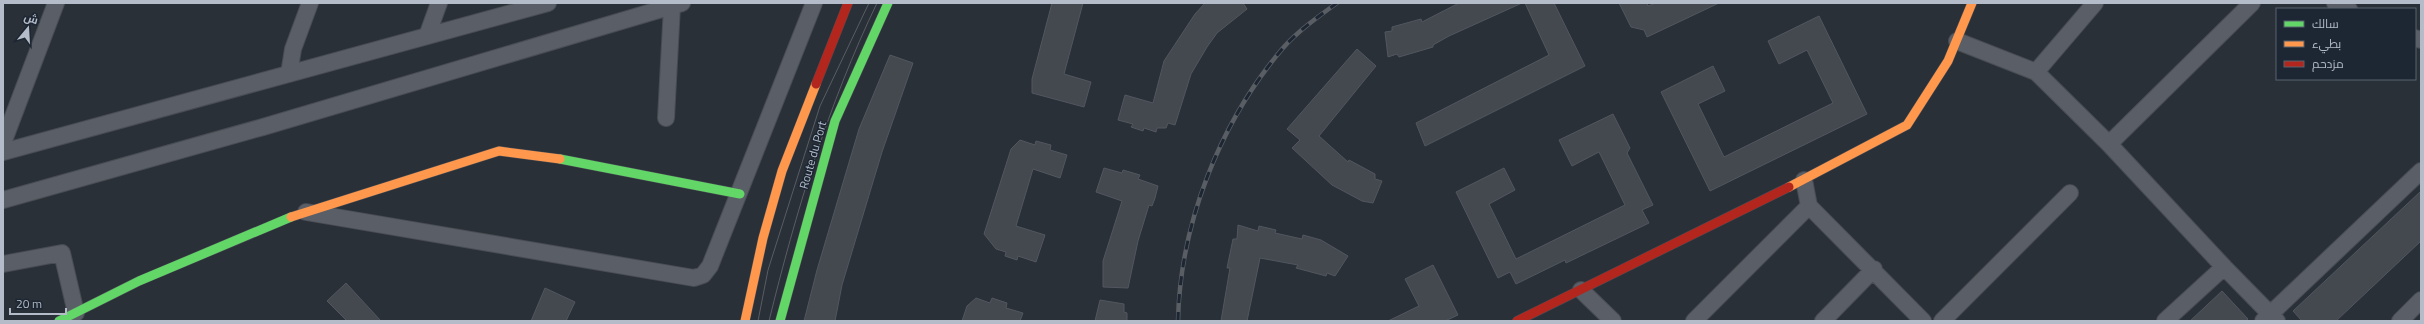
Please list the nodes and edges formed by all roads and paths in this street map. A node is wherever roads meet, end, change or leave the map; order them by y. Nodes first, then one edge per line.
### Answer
1 (56, 3) edge
2 (310, 3) edge
3 (438, 3) edge
4 (548, 3) edge
5 (814, 3) edge
6 (848, 3) edge
7 (888, 3) edge
8 (1972, 3) edge
9 (2095, 3) edge
10 (2252, 3) edge
11 (2335, 3) edge
12 (677, 4) edge
13 (2347, 8) edge
14 (427, 36) junction
15 (1956, 41) junction
16 (2036, 72) junction
17 (289, 74) junction
18 (666, 118) dead end
19 (3, 143) edge
20 (2109, 144) junction
21 (3, 152) edge
22 (2421, 171) edge
23 (1804, 180) junction
24 (2070, 193) dead end
25 (740, 194) junction
26 (3, 200) edge
27 (1809, 206) junction
28 (303, 212) junction
29 (3, 264) edge
30 (2224, 267) junction
31 (1874, 269) junction
32 (1581, 290) junction
33 (2421, 300) edge
34 (76, 313) junction
35 (2270, 319) edge
36 (59, 321) edge
37 (746, 321) edge
38 (780, 321) edge
39 (1517, 321) edge
40 (1613, 321) edge
41 (1694, 321) edge
42 (1823, 321) edge
43 (1923, 321) edge
44 (1942, 321) edge
45 (2165, 321) edge
46 (2400, 321) edge

1 - 19 street
2 - 17 street
3 - 14 street
4 - 14 street
5 - 25 street
6 - 37 street, Route du Port
7 - 38 street, Route du Port
8 - 15 street
9 - 16 street
10 - 20 street
11 - 13 street
12 - 18 street
12 - 26 street
14 - 17 street
15 - 16 street
15 - 23 street
16 - 20 street
17 - 21 street
20 - 30 street
22 - 35 street
23 - 27 street
23 - 32 street
24 - 44 street
25 - 28 street
25 - 28 street
27 - 31 street
27 - 41 street
28 - 34 street
29 - 34 street
30 - 35 street
30 - 45 street
31 - 42 street
31 - 43 street
32 - 39 street
32 - 40 street
33 - 46 street
34 - 36 street

